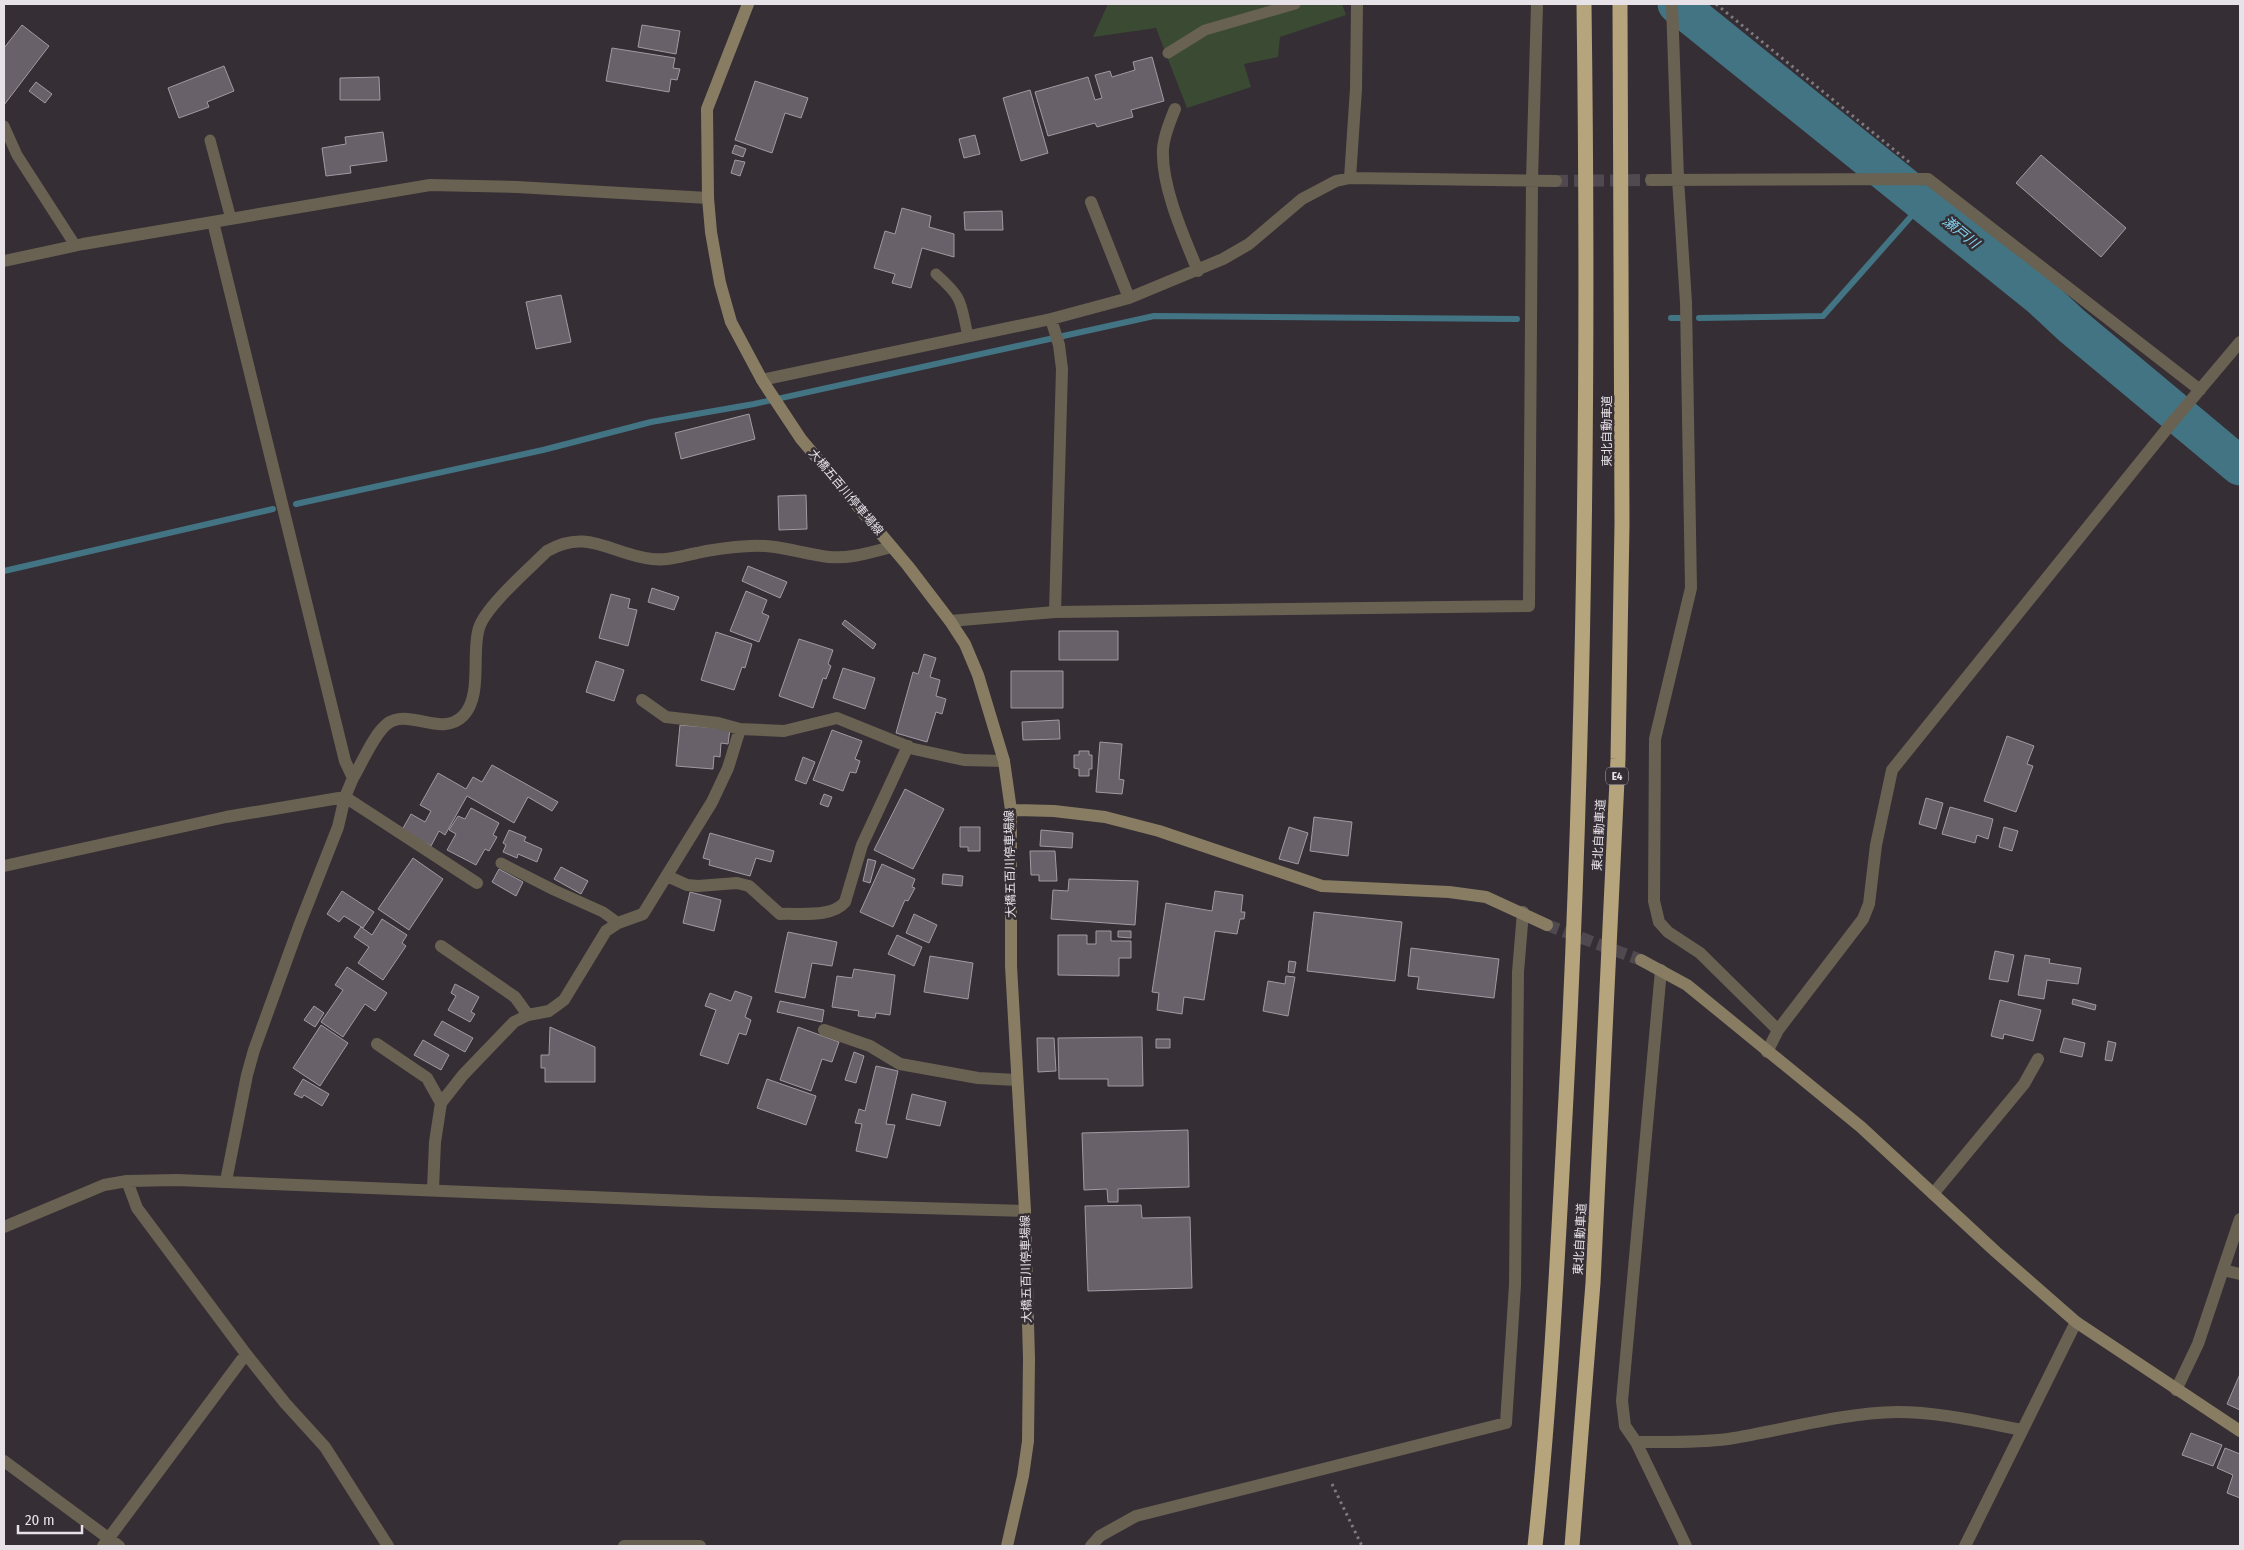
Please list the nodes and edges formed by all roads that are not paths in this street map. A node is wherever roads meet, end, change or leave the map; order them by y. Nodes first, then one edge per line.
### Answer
1 (748, 4) edge
2 (1295, 4) edge
3 (1357, 4) edge
4 (1537, 4) edge
5 (1584, 4) edge
6 (1620, 4) edge
7 (1672, 4) edge
8 (1168, 53) dead end
9 (1175, 109) dead end
10 (4, 126) edge
11 (210, 140) dead end
12 (1350, 178) junction
13 (1532, 180) junction
14 (1556, 180) tunnel mouth
15 (1651, 180) tunnel mouth
16 (1678, 180) junction
17 (708, 198) junction
18 (1091, 202) dead end
19 (230, 219) junction
20 (213, 222) junction
21 (75, 245) junction
22 (4, 261) edge
23 (1198, 271) junction
24 (936, 274) dead end
25 (1129, 298) junction
26 (1053, 324) junction
27 (968, 336) junction
28 (2240, 342) edge
29 (765, 384) junction
30 (2200, 390) junction
31 (892, 547) junction
32 (1055, 612) junction
33 (950, 622) junction
34 (642, 700) dead end
35 (740, 730) junction
36 (908, 746) junction
37 (1004, 761) junction
38 (353, 778) junction
39 (345, 798) junction
40 (1011, 810) junction
41 (501, 863) dead end
42 (4, 866) edge
43 (667, 876) junction
44 (477, 883) dead end
45 (1522, 912) junction
46 (618, 923) junction
47 (1546, 925) tunnel mouth
48 (441, 946) dead end
49 (1641, 960) tunnel mouth
50 (1660, 970) junction
51 (528, 1015) junction
52 (824, 1030) dead end
53 (1778, 1030) junction
54 (377, 1044) dead end
55 (1767, 1052) junction
56 (2038, 1059) dead end
57 (1017, 1080) junction
58 (441, 1103) junction
59 (127, 1181) junction
60 (226, 1181) junction
61 (432, 1189) junction
62 (1933, 1194) junction
63 (1024, 1211) junction
64 (2240, 1218) edge
65 (4, 1227) edge
66 (2223, 1270) junction
67 (2240, 1274) edge
68 (2076, 1322) junction
69 (246, 1354) junction
70 (2176, 1390) junction
71 (2022, 1430) junction
72 (2240, 1431) edge
73 (1636, 1442) junction
74 (4, 1461) edge
75 (110, 1544) edge
76 (388, 1546) edge
77 (624, 1546) edge
78 (700, 1546) edge
79 (1007, 1546) edge
80 (1091, 1546) edge
81 (1535, 1546) edge
82 (1572, 1546) edge
83 (1686, 1546) edge
84 (1965, 1546) edge

1 - 17 main road, 大橋五百川停車場線
2 - 8 lane
3 - 12 street
4 - 13 street
5 - 81 highway, 東北自動車道
6 - 82 highway, 東北自動車道 / E4
7 - 16 street
9 - 23 street
10 - 21 lane
11 - 19 lane
12 - 13 street
12 - 23 street
13 - 14 street
13 - 32 street
15 - 16 street
16 - 30 street
16 - 53 street
17 - 19 street
17 - 29 main road, 大橋五百川停車場線
18 - 25 street
19 - 20 street
20 - 21 street
20 - 38 street
21 - 22 street
23 - 25 street
24 - 27 lane
25 - 26 street
26 - 27 street
26 - 32 street
27 - 29 street
28 - 30 street
29 - 31 main road, 大橋五百川停車場線
30 - 53 street
31 - 33 main road, 大橋五百川停車場線
31 - 38 street
32 - 33 street
33 - 37 main road, 大橋五百川停車場線
34 - 35 street
35 - 36 street
35 - 43 street
36 - 37 street
36 - 43 street
37 - 40 main road, 大橋五百川停車場線
38 - 39 street
39 - 42 street
39 - 44 street
39 - 60 street
40 - 45 main road
40 - 57 main road, 大橋五百川停車場線
41 - 46 lane
43 - 46 street
45 - 47 main road
45 - 80 street
46 - 51 street
48 - 51 street
49 - 50 main road
50 - 55 main road
50 - 73 street
51 - 58 street
52 - 57 street
53 - 55 street
54 - 58 street
55 - 62 main road
56 - 62 street
57 - 63 main road, 大橋五百川停車場線
58 - 61 street
59 - 60 street
59 - 65 street
59 - 69 street
60 - 61 street
61 - 63 street
62 - 68 main road
63 - 79 main road, 大橋五百川停車場線
64 - 66 street
66 - 67 street
66 - 70 street
68 - 70 main road
68 - 71 street
69 - 75 street
69 - 76 street
70 - 72 main road
71 - 73 street
71 - 84 street
73 - 83 street
74 - 75 street
77 - 78 street

